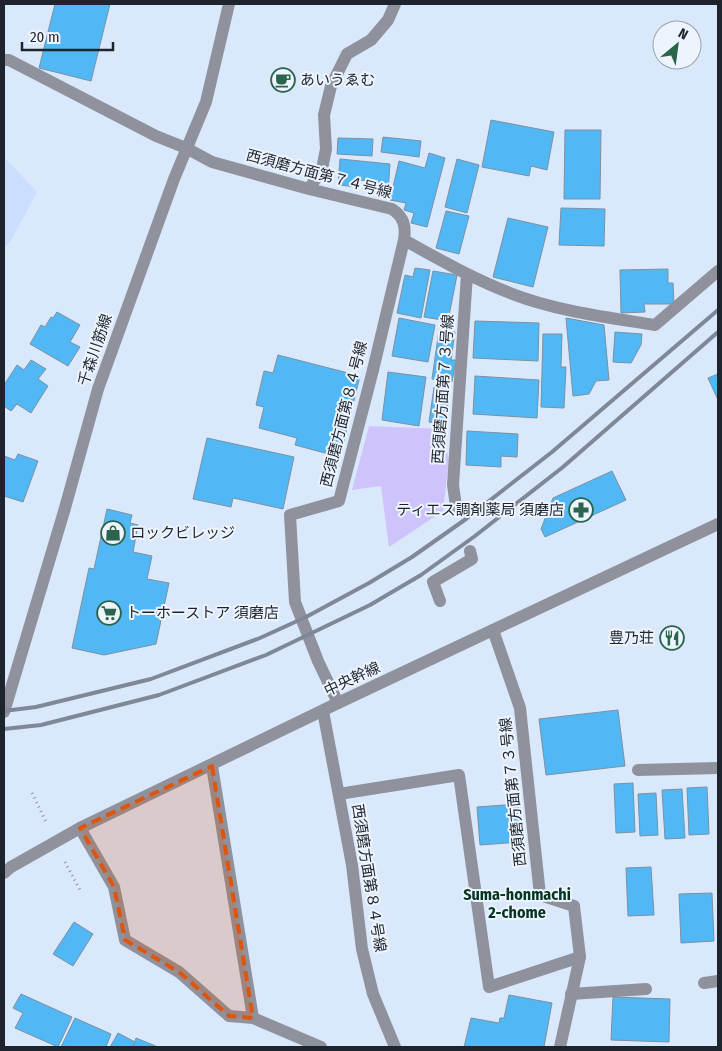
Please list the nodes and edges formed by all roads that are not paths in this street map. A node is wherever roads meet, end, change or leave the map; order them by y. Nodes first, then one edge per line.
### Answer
1 (230, 4) edge
2 (395, 4) edge
3 (4, 60) edge
4 (186, 148) junction
5 (309, 189) junction
6 (404, 240) junction
7 (718, 271) edge
8 (466, 274) junction
9 (456, 506) dead end
10 (718, 524) edge
11 (470, 551) dead end
12 (440, 601) dead end
13 (493, 630) junction
14 (338, 704) junction
15 (323, 711) junction
16 (4, 712) edge
17 (212, 766) junction
18 (718, 768) edge
19 (638, 770) dead end
20 (339, 794) junction
21 (80, 828) junction
22 (4, 872) edge
23 (580, 957) junction
24 (718, 981) edge
25 (704, 983) dead end
26 (646, 989) dead end
27 (572, 994) junction
28 (253, 1018) junction
29 (321, 1047) edge
30 (395, 1047) edge
31 (560, 1047) edge

1 - 4 street, 千森川筋線
2 - 5 street
3 - 4 street, 西須磨方面第７４号線
4 - 5 street, 西須磨方面第７４号線
4 - 16 street, 千森川筋線
5 - 6 street, 西須磨方面第７４号線
6 - 8 street
6 - 14 street, 西須磨方面第８４号線
7 - 8 street
8 - 9 street, 西須磨方面第７３号線
10 - 13 street, 中央幹線
11 - 12 street
13 - 14 street, 中央幹線
13 - 23 street, 西須磨方面第７３号線
14 - 15 street, 中央幹線
15 - 17 street, 中央幹線
15 - 20 street, 西須磨方面第８４号線
17 - 21 street, 中央幹線
17 - 28 street
18 - 19 street
20 - 23 street
20 - 30 street, 西須磨方面第８４号線
21 - 22 street, 中央幹線
21 - 28 street
23 - 27 street, 西須磨方面第７３号線
24 - 25 street
26 - 27 street
27 - 31 street, 西須磨方面第７３号線
28 - 29 street

